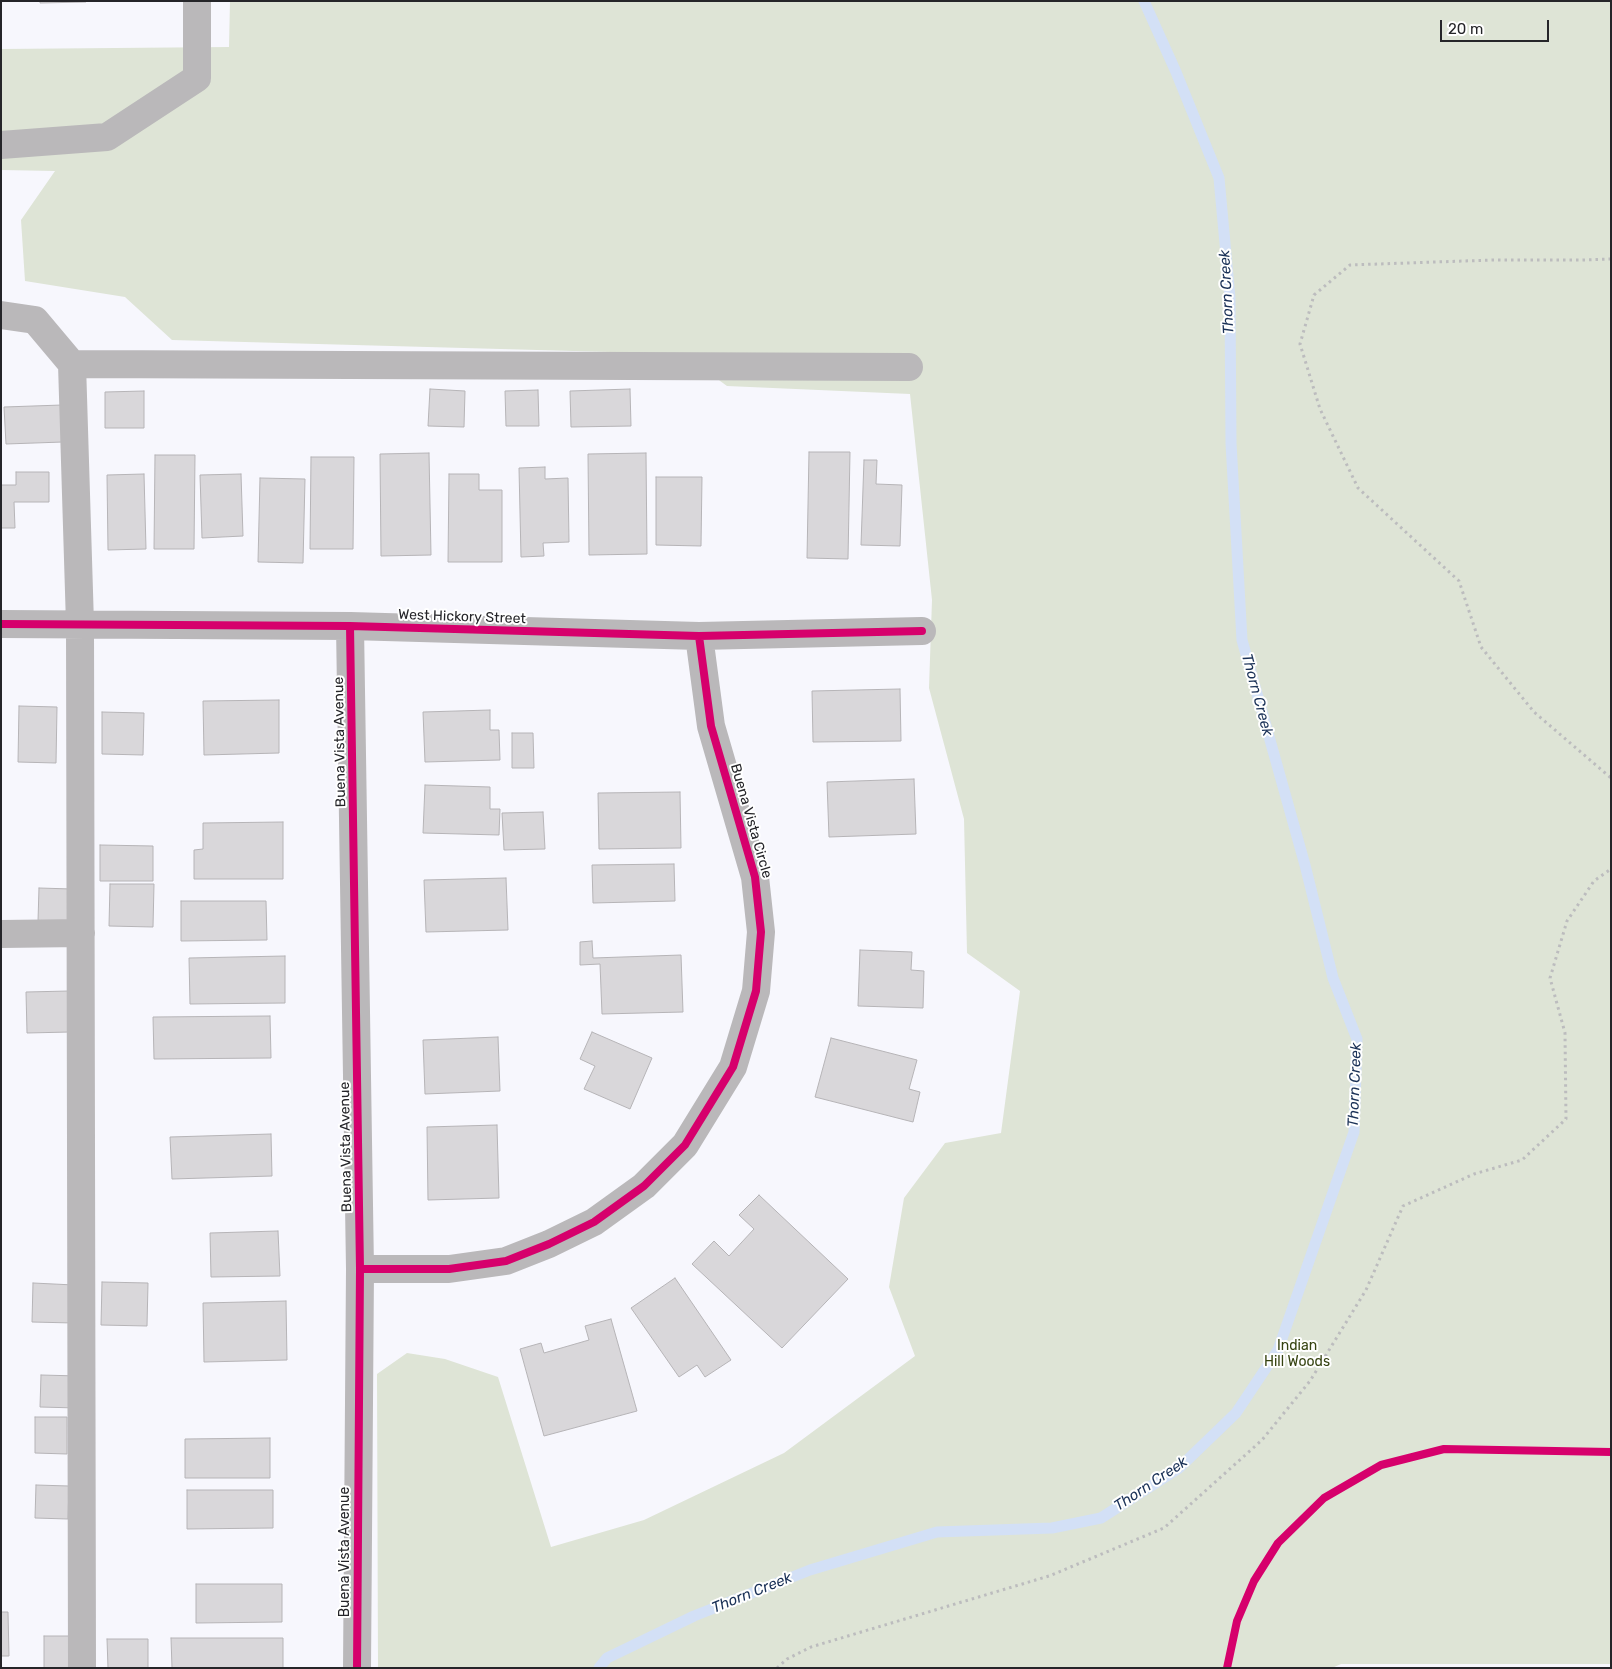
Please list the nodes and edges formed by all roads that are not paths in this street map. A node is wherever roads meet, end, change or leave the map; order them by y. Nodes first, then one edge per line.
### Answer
1 (197, 1) edge
2 (1, 145) edge
3 (1, 316) edge
4 (72, 364) junction
5 (909, 367) dead end
6 (1, 624) edge
7 (80, 624) junction
8 (350, 626) junction
9 (922, 631) dead end
10 (699, 636) junction
11 (1, 934) edge
12 (80, 934) junction
13 (360, 1269) junction
14 (82, 1668) edge
15 (357, 1668) edge

1 - 2 street
3 - 4 street
4 - 5 street
4 - 7 street
6 - 7 street, West Hickory Street
7 - 8 street, West Hickory Street
7 - 12 street
8 - 10 street, West Hickory Street
8 - 13 street, Buena Vista Avenue
9 - 10 street, West Hickory Street
10 - 13 street, Buena Vista Circle
11 - 12 street
12 - 14 street
13 - 15 street, Buena Vista Avenue

